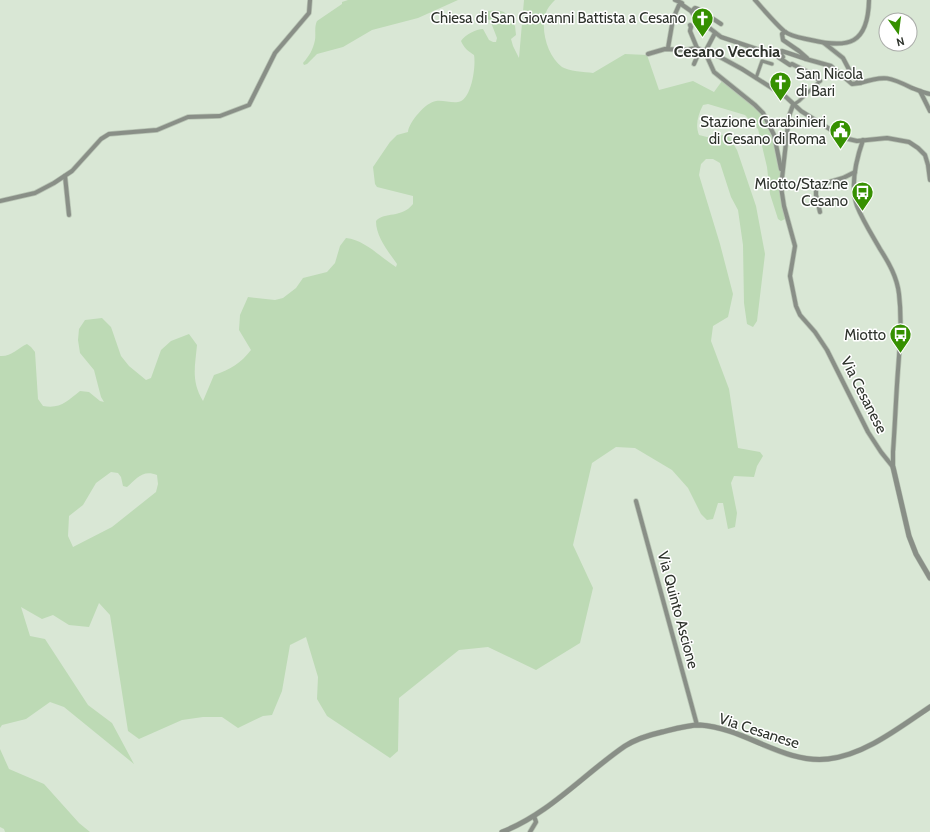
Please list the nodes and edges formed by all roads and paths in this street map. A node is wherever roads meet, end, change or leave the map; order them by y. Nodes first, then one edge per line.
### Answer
1 (310, 0) edge
2 (675, 0) edge
3 (755, 0) edge
4 (869, 0) edge
5 (692, 11) junction
6 (721, 24) dead end
7 (690, 25) dead end
8 (785, 32) junction
9 (715, 33) junction
10 (824, 43) junction
11 (668, 48) junction
12 (701, 50) junction
13 (648, 54) dead end
14 (806, 59) junction
15 (694, 64) dead end
16 (772, 64) dead end
17 (792, 64) junction
18 (756, 78) junction
19 (820, 81) joint
20 (860, 83) junction
21 (920, 91) junction
22 (930, 94) edge
23 (793, 105) junction
24 (930, 111) edge
25 (862, 140) junction
26 (782, 172) junction
27 (855, 172) junction
28 (65, 176) junction
29 (930, 180) edge
30 (0, 201) edge
31 (820, 212) dead end
32 (69, 215) dead end
33 (893, 467) junction
34 (636, 501) dead end
35 (930, 578) edge
36 (930, 708) edge
37 (697, 725) junction
38 (534, 816) junction
39 (502, 832) edge
40 (530, 832) edge

1 - 28 street
2 - 5 street
3 - 8 street
4 - 10 street
5 - 6 street
5 - 9 street
5 - 11 street
7 - 12 street
8 - 10 street
8 - 14 street
9 - 12 street
9 - 17 street
10 - 20 street
11 - 12 street
11 - 13 street
12 - 15 street
12 - 18 street
12 - 26 street
14 - 17 street
14 - 20 street
16 - 18 street
17 - 19 street
18 - 23 street
19 - 23 street
20 - 21 street
21 - 22 street
21 - 24 street
23 - 25 street
23 - 26 street, Via Cesanese
25 - 27 street
25 - 29 street
26 - 33 street, Via Cesanese
27 - 31 street
27 - 33 street
28 - 30 street
28 - 32 street
33 - 35 street, Via Cesanese
34 - 37 street, Via Quinto Ascione
36 - 37 street, Via Cesanese
37 - 38 street, Via Cesanese
38 - 39 street, Via Cesanese
38 - 40 street

